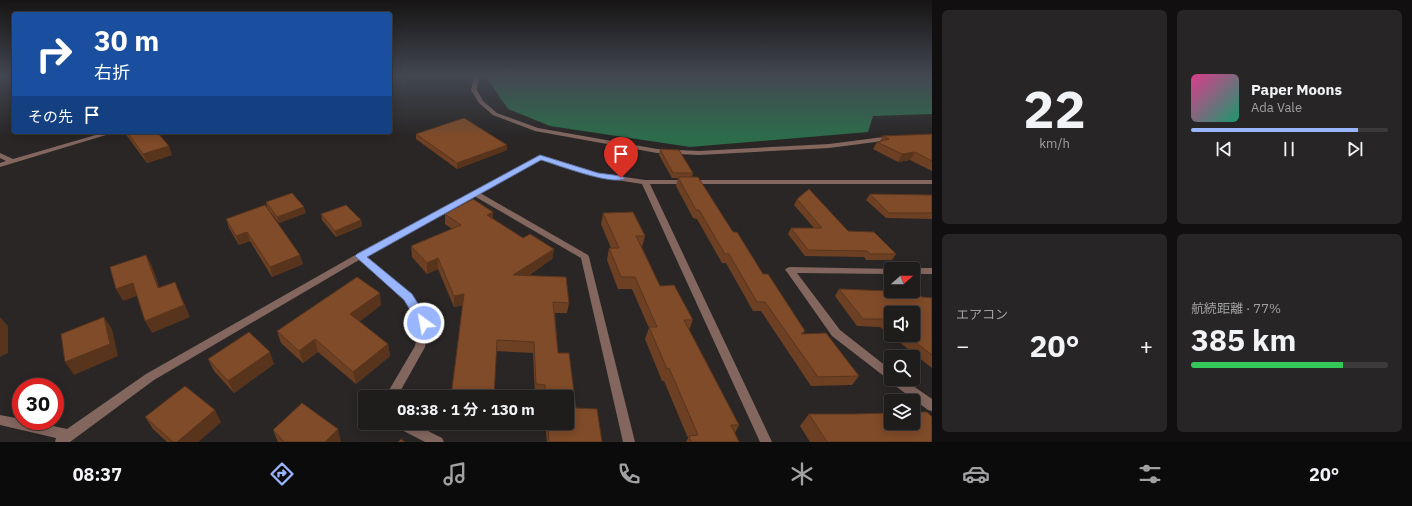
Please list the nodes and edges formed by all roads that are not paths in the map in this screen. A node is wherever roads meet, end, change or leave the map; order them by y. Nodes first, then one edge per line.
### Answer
1 (477, 96) edge
2 (106, 134) edge
3 (900, 138) edge
4 (0, 155) edge
5 (13, 162) junction
6 (0, 165) edge
7 (645, 182) junction
8 (932, 182) edge
9 (474, 194) junction
10 (360, 256) junction
11 (884, 271) edge
12 (920, 271) edge
13 (932, 271) edge
14 (884, 371) edge
15 (904, 386) edge
16 (395, 390) edge
17 (932, 406) edge
18 (0, 420) edge
19 (414, 430) edge
20 (65, 439) edge
21 (438, 442) edge
22 (629, 442) edge
23 (766, 442) edge

1 - 3 street
2 - 5 street
4 - 5 street
5 - 6 street
7 - 8 street
7 - 9 street
7 - 23 street
9 - 10 street
9 - 22 street
10 - 16 street
10 - 20 street
11 - 14 street
12 - 13 street
15 - 17 street
18 - 20 street
19 - 21 street

